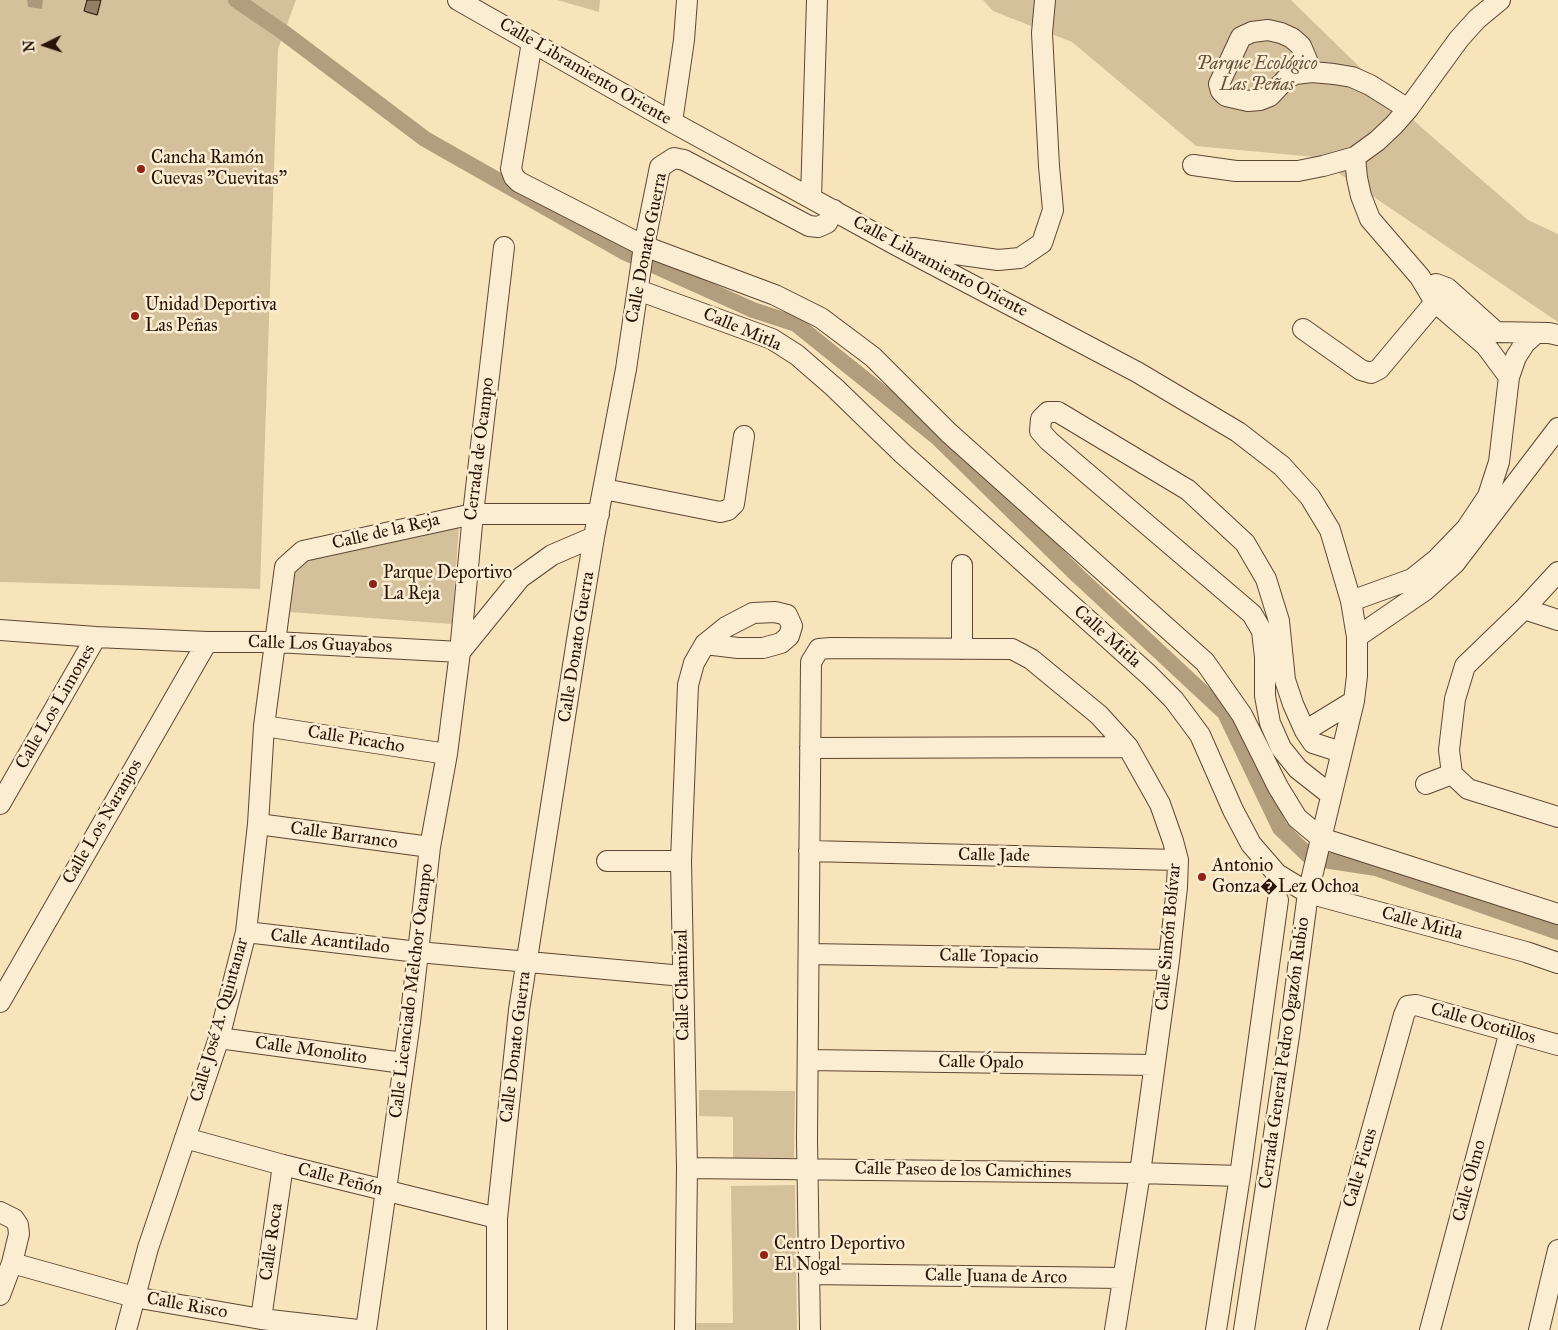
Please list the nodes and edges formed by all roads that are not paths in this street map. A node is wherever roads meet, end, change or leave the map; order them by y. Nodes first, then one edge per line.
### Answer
1 (458, 0) edge
2 (687, 0) edge
3 (817, 0) edge
4 (1045, 0) edge
5 (1500, 0) edge
6 (532, 42) junction
7 (1312, 72) junction
8 (1408, 109) junction
9 (672, 122) junction
10 (1355, 157) junction
11 (1193, 164) dead end
12 (811, 198) junction
13 (834, 210) junction
14 (898, 246) junction
15 (504, 247) dead end
16 (643, 252) junction
17 (639, 284) junction
18 (1440, 295) junction
19 (1302, 329) dead end
20 (1535, 334) junction
21 (1558, 335) edge
22 (1491, 339) junction
23 (1509, 377) junction
24 (1558, 428) edge
25 (744, 436) dead end
26 (604, 489) junction
27 (472, 514) junction
28 (599, 514) junction
29 (594, 537) junction
30 (962, 565) dead end
31 (1558, 572) edge
32 (1351, 601) junction
33 (1524, 609) junction
34 (1558, 620) edge
35 (0, 630) edge
36 (1357, 636) junction
37 (96, 637) junction
38 (207, 642) junction
39 (275, 642) junction
40 (705, 644) dead end
41 (962, 649) junction
42 (460, 652) junction
43 (1354, 701) junction
44 (264, 726) junction
45 (1309, 737) junction
46 (1128, 747) junction
47 (810, 748) junction
48 (1341, 752) junction
49 (447, 754) junction
50 (1298, 769) junction
51 (1452, 774) junction
52 (1426, 784) dead end
53 (1331, 795) junction
54 (0, 804) edge
55 (1558, 818) edge
56 (258, 824) junction
57 (1319, 845) junction
58 (430, 847) junction
59 (809, 851) junction
60 (1178, 860) junction
61 (607, 861) dead end
62 (681, 861) junction
63 (1309, 886) junction
64 (1278, 900) dead end
65 (1558, 914) edge
66 (246, 932) junction
67 (418, 952) junction
68 (808, 954) junction
69 (1169, 960) junction
70 (527, 962) junction
71 (1558, 963) edge
72 (683, 976) junction
73 (0, 1002) edge
74 (1408, 1006) joint
75 (1510, 1031) junction
76 (219, 1038) junction
77 (1558, 1045) edge
78 (808, 1060) junction
79 (403, 1063) junction
80 (1154, 1065) junction
81 (185, 1138) junction
82 (283, 1165) junction
83 (687, 1168) junction
84 (808, 1168) junction
85 (1140, 1173) junction
86 (1240, 1176) junction
87 (386, 1192) junction
88 (0, 1212) edge
89 (497, 1218) junction
90 (1558, 1250) edge
91 (12, 1263) junction
92 (809, 1274) junction
93 (1123, 1278) junction
94 (0, 1295) edge
95 (134, 1297) junction
96 (261, 1319) junction
97 (126, 1330) edge
98 (358, 1330) edge
99 (366, 1330) edge
100 (497, 1330) edge
101 (685, 1330) edge
102 (810, 1330) edge
103 (1115, 1330) edge
104 (1216, 1330) edge
105 (1244, 1330) edge
106 (1316, 1330) edge
107 (1430, 1330) edge
108 (1539, 1330) edge

1 - 6 street, Calle Libramiento Oriente
2 - 9 street
3 - 12 street
4 - 14 street
5 - 8 street
6 - 9 street, Calle Libramiento Oriente
6 - 16 street
7 - 7 street
7 - 8 street
8 - 10 street
9 - 12 street, Calle Libramiento Oriente
10 - 11 street
10 - 18 street
12 - 13 street, Calle Libramiento Oriente
13 - 14 street, Calle Libramiento Oriente
13 - 16 street, Calle Donato Guerra
14 - 32 street, Calle Libramiento Oriente
15 - 27 street, Cerrada de Ocampo
16 - 17 street, Calle Donato Guerra
16 - 57 street
17 - 26 street, Calle Donato Guerra
17 - 63 street, Calle Mitla
18 - 19 street
18 - 22 street
20 - 21 street
20 - 22 street
20 - 23 street
22 - 23 street
23 - 32 street
24 - 36 street
25 - 26 street
26 - 28 street, Calle Donato Guerra
27 - 28 street, Calle de la Reja
27 - 39 street, Calle de la Reja
27 - 42 street, Cerrada de Ocampo
28 - 29 street, Calle Donato Guerra
29 - 42 street
29 - 70 street, Calle Donato Guerra
30 - 41 street
31 - 33 street
32 - 36 street, Cerrada General Pedro Ogazón Rubio
33 - 34 street
33 - 51 street
35 - 37 street, Calle Los Guayabos
36 - 43 street, Cerrada General Pedro Ogazón Rubio
37 - 38 street, Calle Los Guayabos
37 - 54 street, Calle Los Limones
38 - 39 street, Calle Los Guayabos
38 - 73 street, Calle Los Naranjos
39 - 42 street, Calle Los Guayabos
39 - 44 street, Calle José A. Quintanar
40 - 62 street, Calle Chamizal
41 - 46 street, Calle Simón Bolívar
41 - 47 street, Calle Simón Bolívar
42 - 49 street, Calle Licenciado Melchor Ocampo
43 - 45 street
43 - 48 street, Cerrada General Pedro Ogazón Rubio
44 - 49 street, Calle Picacho
44 - 56 street, Calle José A. Quintanar
45 - 48 street
45 - 50 street
45 - 50 street
46 - 47 street
46 - 60 street, Calle Simón Bolívar
47 - 59 street
48 - 53 street, Cerrada General Pedro Ogazón Rubio
49 - 58 street, Calle Licenciado Melchor Ocampo
50 - 53 street
51 - 52 street
51 - 55 street
53 - 57 street, Cerrada General Pedro Ogazón Rubio
56 - 58 street, Calle Barranco
56 - 66 street, Calle José A. Quintanar
57 - 63 street, Cerrada General Pedro Ogazón Rubio
57 - 65 street
58 - 67 street, Calle Licenciado Melchor Ocampo
59 - 60 street, Calle Jade
59 - 68 street
60 - 69 street, Calle Simón Bolívar
61 - 62 street
62 - 72 street, Calle Chamizal
63 - 71 street, Calle Mitla
63 - 105 street, Cerrada General Pedro Ogazón Rubio
64 - 86 street, Cerrada General Pedro Ogazón Rubio
66 - 67 street, Calle Acantilado
66 - 76 street, Calle José A. Quintanar
67 - 70 street, Calle Acantilado
67 - 79 street, Calle Licenciado Melchor Ocampo
68 - 69 street, Calle Topacio
68 - 78 street
69 - 80 street, Calle Simón Bolívar
70 - 72 street, Calle Acantilado
70 - 89 street, Calle Donato Guerra
72 - 83 street, Calle Chamizal
74 - 75 street, Calle Ocotillos
74 - 106 street, Calle Ficus
75 - 77 street, Calle Ocotillos
75 - 107 street, Calle Olmo
76 - 79 street, Calle Monolito
76 - 81 street, Calle José A. Quintanar
78 - 80 street, Calle Ópalo
78 - 84 street
79 - 87 street, Calle Licenciado Melchor Ocampo
80 - 85 street, Calle Simón Bolívar
81 - 82 street, Calle Peñón
81 - 95 street, Calle José A. Quintanar
82 - 87 street, Calle Peñón
82 - 96 street, Calle Roca
83 - 84 street, Calle Paseo de los Camichines
83 - 101 street, Calle Chamizal
84 - 85 street, Calle Paseo de los Camichines
84 - 92 street
85 - 86 street, Calle Paseo de los Camichines
85 - 93 street, Calle Simón Bolívar
86 - 104 street, Cerrada General Pedro Ogazón Rubio
87 - 89 street, Calle Peñón
87 - 99 street, Calle Licenciado Melchor Ocampo
88 - 91 street
89 - 100 street, Calle Donato Guerra
90 - 108 street
91 - 94 street
91 - 95 street, Calle Risco
92 - 93 street, Calle Juana de Arco
92 - 102 street
93 - 103 street, Calle Simón Bolívar
95 - 96 street, Calle Risco
95 - 97 street, Calle José A. Quintanar
96 - 98 street, Calle Risco

